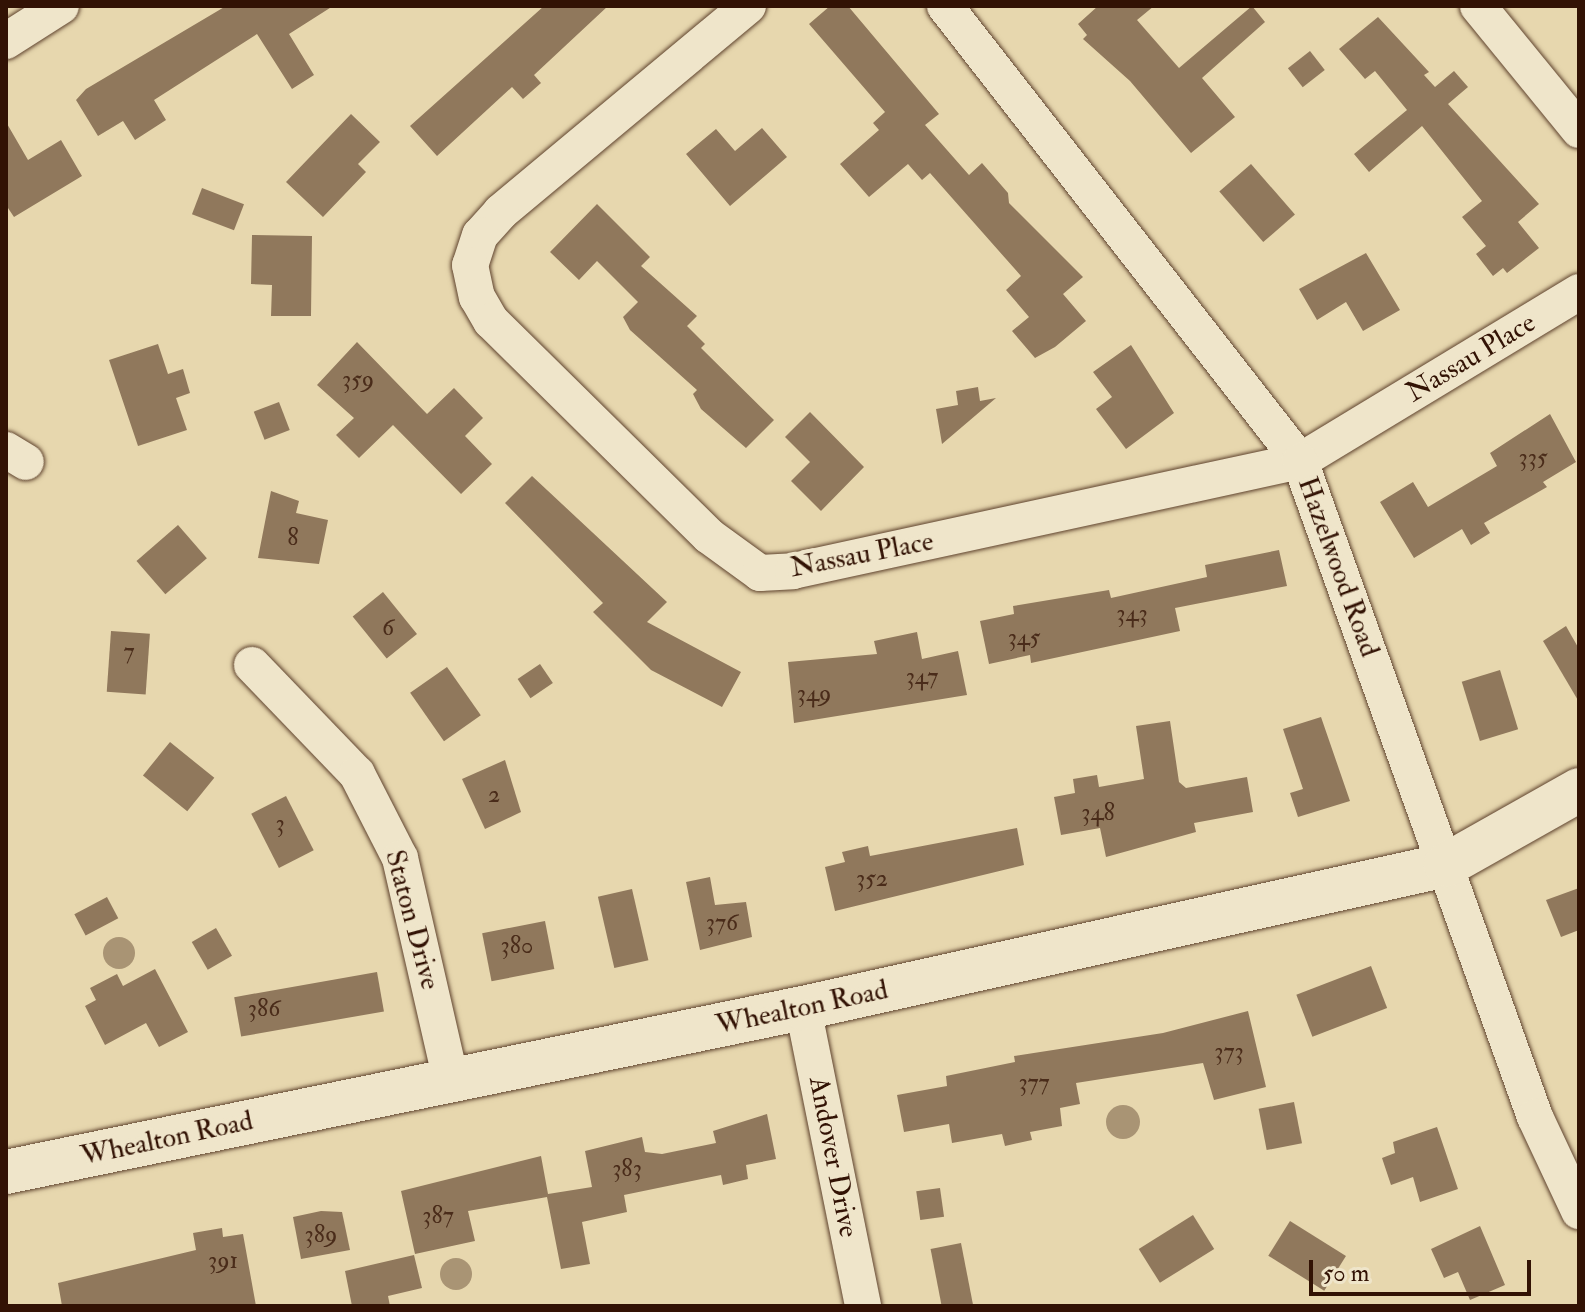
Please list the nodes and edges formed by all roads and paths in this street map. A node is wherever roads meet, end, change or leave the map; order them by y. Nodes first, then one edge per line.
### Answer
1 (61, 6) edge
2 (748, 6) edge
3 (945, 6) edge
4 (1478, 6) edge
5 (6, 41) edge
6 (1579, 130) edge
7 (1579, 292) edge
8 (1300, 461) junction
9 (252, 665) dead end
10 (1579, 790) edge
11 (1446, 865) junction
12 (803, 1008) junction
13 (451, 1080) junction
14 (6, 1172) edge
15 (1579, 1211) edge
16 (863, 1306) edge

1 - 5 street
2 - 8 street, Nassau Place
3 - 8 street, Hazelwood Road
4 - 6 street
7 - 8 street, Nassau Place
8 - 11 street, Hazelwood Road
9 - 13 street, Staton Drive
10 - 11 street, Whealton Road
11 - 12 street, Whealton Road
11 - 15 street, Hazelwood Road
12 - 13 street, Whealton Road
12 - 16 street, Andover Drive
13 - 14 street, Whealton Road

